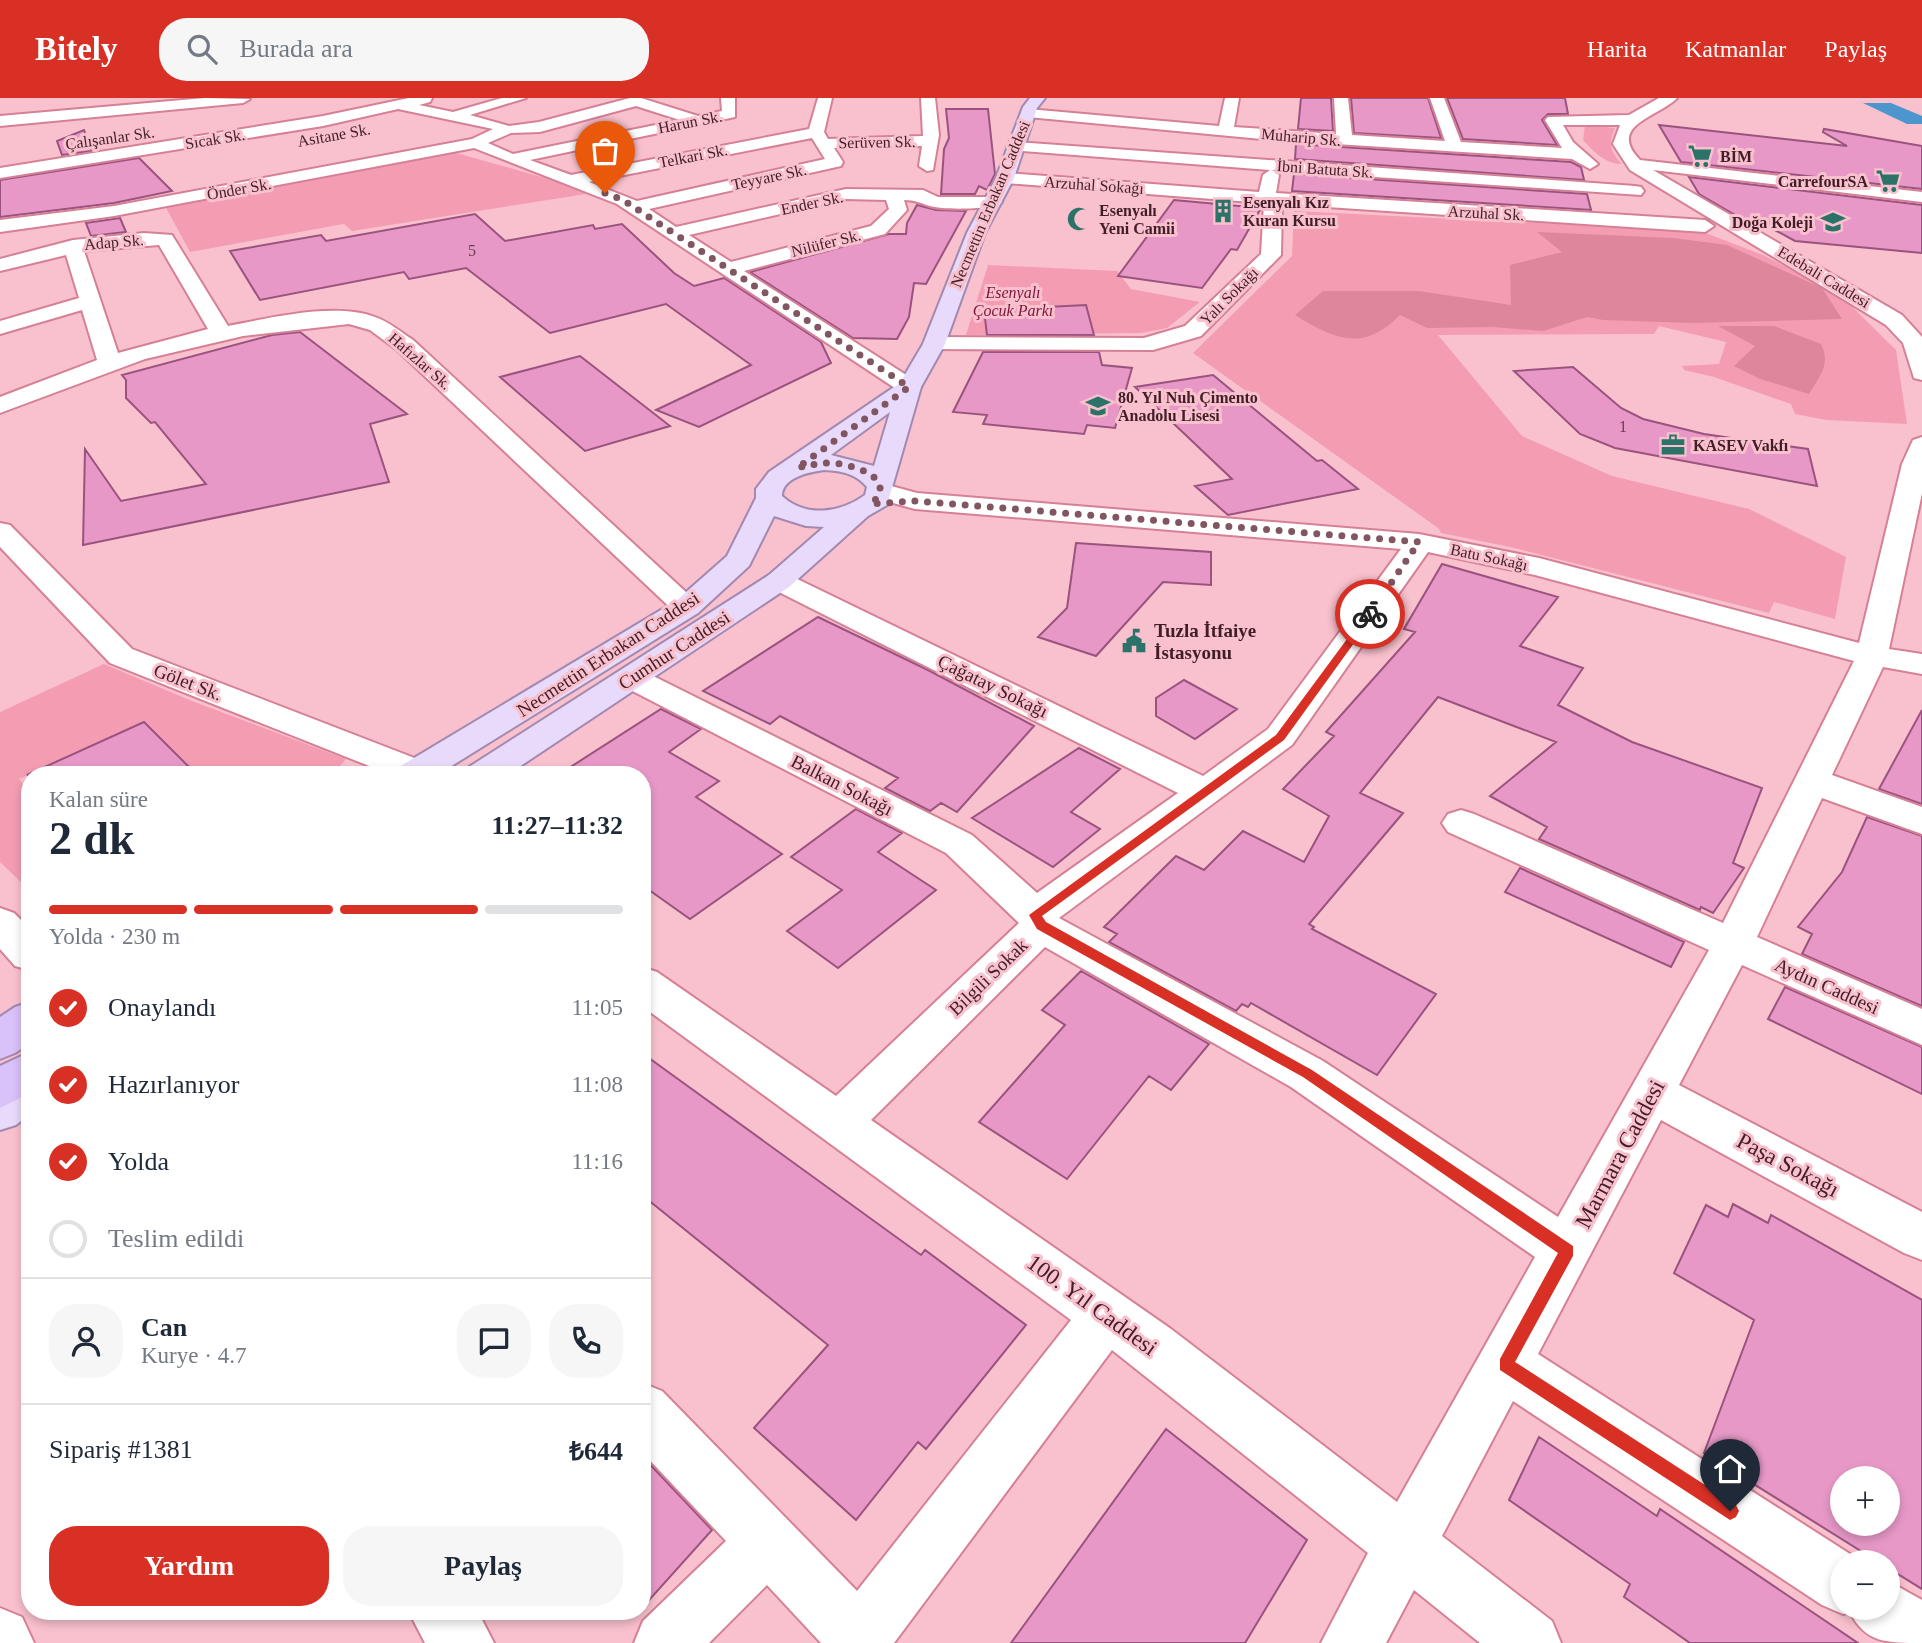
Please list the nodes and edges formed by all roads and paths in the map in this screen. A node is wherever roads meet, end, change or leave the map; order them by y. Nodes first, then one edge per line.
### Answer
1 (351, 98) edge
2 (428, 98) edge
3 (519, 98) edge
4 (728, 98) edge
5 (825, 98) edge
6 (928, 98) edge
7 (1038, 98) edge
8 (1232, 98) edge
9 (1340, 98) edge
10 (1437, 98) edge
11 (1659, 98) edge
12 (1670, 98) edge
13 (629, 100) edge
14 (151, 102) edge
15 (399, 104) junction
16 (250, 105) edge
17 (1028, 113) junction
18 (453, 114) junction
19 (1639, 115) junction
20 (338, 118) junction
21 (0, 121) edge
22 (697, 121) junction
23 (400, 124) dead end
24 (276, 129) junction
25 (1226, 129) junction
26 (505, 131) junction
27 (138, 134) dead end
28 (1272, 135) junction
29 (820, 138) junction
30 (1344, 140) junction
31 (930, 141) junction
32 (476, 143) junction
33 (1015, 147) junction
34 (1455, 148) junction
35 (1574, 154) junction
36 (510, 159) junction
37 (1626, 159) junction
38 (372, 163) junction
39 (1273, 165) junction
40 (0, 173) edge
41 (1702, 173) junction
42 (1005, 178) junction
43 (569, 181) junction
44 (1649, 192) junction
45 (893, 194) junction
46 (923, 195) junction
47 (1267, 197) junction
48 (1922, 197) edge
49 (993, 202) junction
50 (155, 203) junction
51 (634, 207) junction
52 (0, 226) edge
53 (1706, 226) joint
54 (673, 233) junction
55 (165, 239) junction
56 (73, 246) junction
57 (0, 265) edge
58 (731, 268) junction
59 (90, 301) junction
60 (10, 303) dead end
61 (38, 316) junction
62 (0, 328) edge
63 (220, 331) junction
64 (934, 344) junction
65 (110, 361) junction
66 (1922, 373) edge
67 (909, 387) junction
68 (0, 406) edge
69 (1922, 445) edge
70 (797, 468) junction
71 (769, 498) junction
72 (872, 498) junction
73 (0, 531) edge
74 (1419, 542) junction
75 (779, 581) junction
76 (687, 607) junction
77 (1872, 656) junction
78 (1922, 664) edge
79 (632, 678) junction
80 (394, 766) edge
81 (427, 766) edge
82 (496, 766) edge
83 (1812, 781) junction
84 (1206, 792) junction
85 (1922, 821) edge
86 (1461, 823) dead end
87 (1038, 920) junction
88 (0, 923) edge
89 (1732, 944) junction
90 (21, 945) edge
91 (651, 989) edge
92 (21, 1019) edge
93 (21, 1026) edge
94 (1922, 1028) edge
95 (0, 1031) edge
96 (0, 1041) edge
97 (21, 1076) edge
98 (0, 1089) edge
99 (1653, 1093) junction
100 (21, 1094) edge
101 (0, 1111) edge
102 (839, 1122) junction
103 (1922, 1237) edge
104 (1568, 1251) junction
105 (1107, 1315) junction
106 (1505, 1364) junction
107 (651, 1421) edge
108 (767, 1543) junction
109 (1406, 1546) junction
110 (1830, 1576) edge
111 (446, 1620) edge
112 (1897, 1620) edge
113 (1922, 1636) edge
114 (463, 1643) edge
115 (665, 1643) edge
116 (1352, 1643) edge
117 (1530, 1643) edge

1 - 20 street
2 - 15 street, Sıcak Sk.
3 - 18 street
4 - 22 street, Harun Sk.
5 - 29 street, Teyyare Sk.
6 - 31 street
7 - 17 main road, Necmettin Erbakan Caddesi
8 - 25 street
9 - 30 street
10 - 34 street
11 - 19 street
12 - 19 street
13 - 22 street
13 - 26 street
14 - 16 street
14 - 21 street
15 - 18 street
15 - 20 street, Sıcak Sk.
16 - 24 street
16 - 27 street, Çalışanlar Sk.
17 - 25 street, Muharip Sk.
17 - 33 main road, Necmettin Erbakan Caddesi
18 - 23 street
18 - 26 street
19 - 35 street, Edebali Caddesi
19 - 37 street
20 - 24 street, Sıcak Sk.
22 - 36 street, Harun Sk.
24 - 38 street, Asitane Sk.
24 - 40 street, Sıcak Sk.
25 - 28 street, Muharip Sk.
26 - 32 street, Önder Sk.
28 - 30 street, Muharip Sk.
28 - 39 street, Yalı Sokağı
29 - 31 street, Serüven Sk.
29 - 43 street, Telkari Sk.
29 - 51 street, Teyyare Sk.
30 - 34 street, Muharip Sk.
31 - 46 street
32 - 36 street
32 - 38 street, Önder Sk.
33 - 39 street, İbni Batuta Sk.
33 - 42 main road, Necmettin Erbakan Caddesi
34 - 35 street, Muharip Sk.
35 - 44 street, Edebali Caddesi
36 - 43 street
37 - 41 street
37 - 44 street, Edebali Caddesi
38 - 50 street, Önder Sk.
39 - 44 street, İbni Batuta Sk.
39 - 47 street, Yalı Sokağı
41 - 44 street
41 - 48 street
42 - 47 street, Arzuhal Sokağı
42 - 49 main road, Necmettin Erbakan Caddesi
43 - 51 street
44 - 53 street, Edebali Caddesi
44 - 66 street, Edebali Caddesi
45 - 46 street, Ender Sk.
45 - 54 street, Ender Sk.
45 - 58 street, Nilüfer Sk.
46 - 49 street, Ender Sk.
47 - 53 street, Arzuhal Sk.
47 - 64 street, Yalı Sokağı
49 - 64 main road, Necmettin Erbakan Caddesi
50 - 52 street, Önder Sk.
50 - 55 street
51 - 54 street
54 - 58 street
55 - 56 street, Adap Sk.
55 - 63 street, Adap Sk.
56 - 57 street, Adap Sk.
56 - 59 street
58 - 67 street
59 - 61 street
59 - 65 street
60 - 61 street
61 - 62 street
63 - 65 street, Hafızlar Sk.
63 - 76 street, Hafızlar Sk.
64 - 67 main road, Necmettin Erbakan Caddesi
65 - 68 street, Hafızlar Sk.
67 - 70 main road, Necmettin Erbakan Caddesi
67 - 72 main road, Necmettin Erbakan Caddesi
69 - 77 street
70 - 71 main road, Necmettin Erbakan Caddesi
70 - 72 main road
71 - 72 main road
71 - 76 main road, Necmettin Erbakan Caddesi
72 - 74 street, Batu Sokağı
72 - 75 main road, Cumhur Caddesi
73 - 80 street, Gölet Sk.
74 - 77 street, Batu Sokağı
74 - 84 street, Bilgili Sokak
75 - 79 main road, Cumhur Caddesi
75 - 84 street, Çağatay Sokağı
76 - 81 main road, Necmettin Erbakan Caddesi
77 - 78 street, Batu Sokağı
77 - 83 street, Marmara Caddesi
79 - 82 main road, Cumhur Caddesi
79 - 87 street, Balkan Sokağı
83 - 85 street
83 - 89 street, Marmara Caddesi
84 - 87 street, Bilgili Sokak
86 - 89 street, Aydın Caddesi
87 - 102 street, Bilgili Sokak
87 - 104 street, Balkan Sokağı
88 - 90 street
89 - 94 street, Aydın Caddesi
89 - 99 street, Marmara Caddesi
91 - 102 street, 100. Yıl Caddesi
92 - 95 main road
93 - 96 highway
97 - 98 highway
99 - 103 street, Paşa Sokağı
99 - 104 street, Marmara Caddesi
100 - 101 main road
102 - 105 street, 100. Yıl Caddesi
104 - 106 street, Marmara Caddesi
105 - 108 street
105 - 109 street, 100. Yıl Caddesi
106 - 109 street, Marmara Caddesi
106 - 110 street
107 - 108 street
108 - 115 street
109 - 116 street, Marmara Caddesi
109 - 117 street, 100. Yıl Caddesi
111 - 114 street
112 - 113 street

